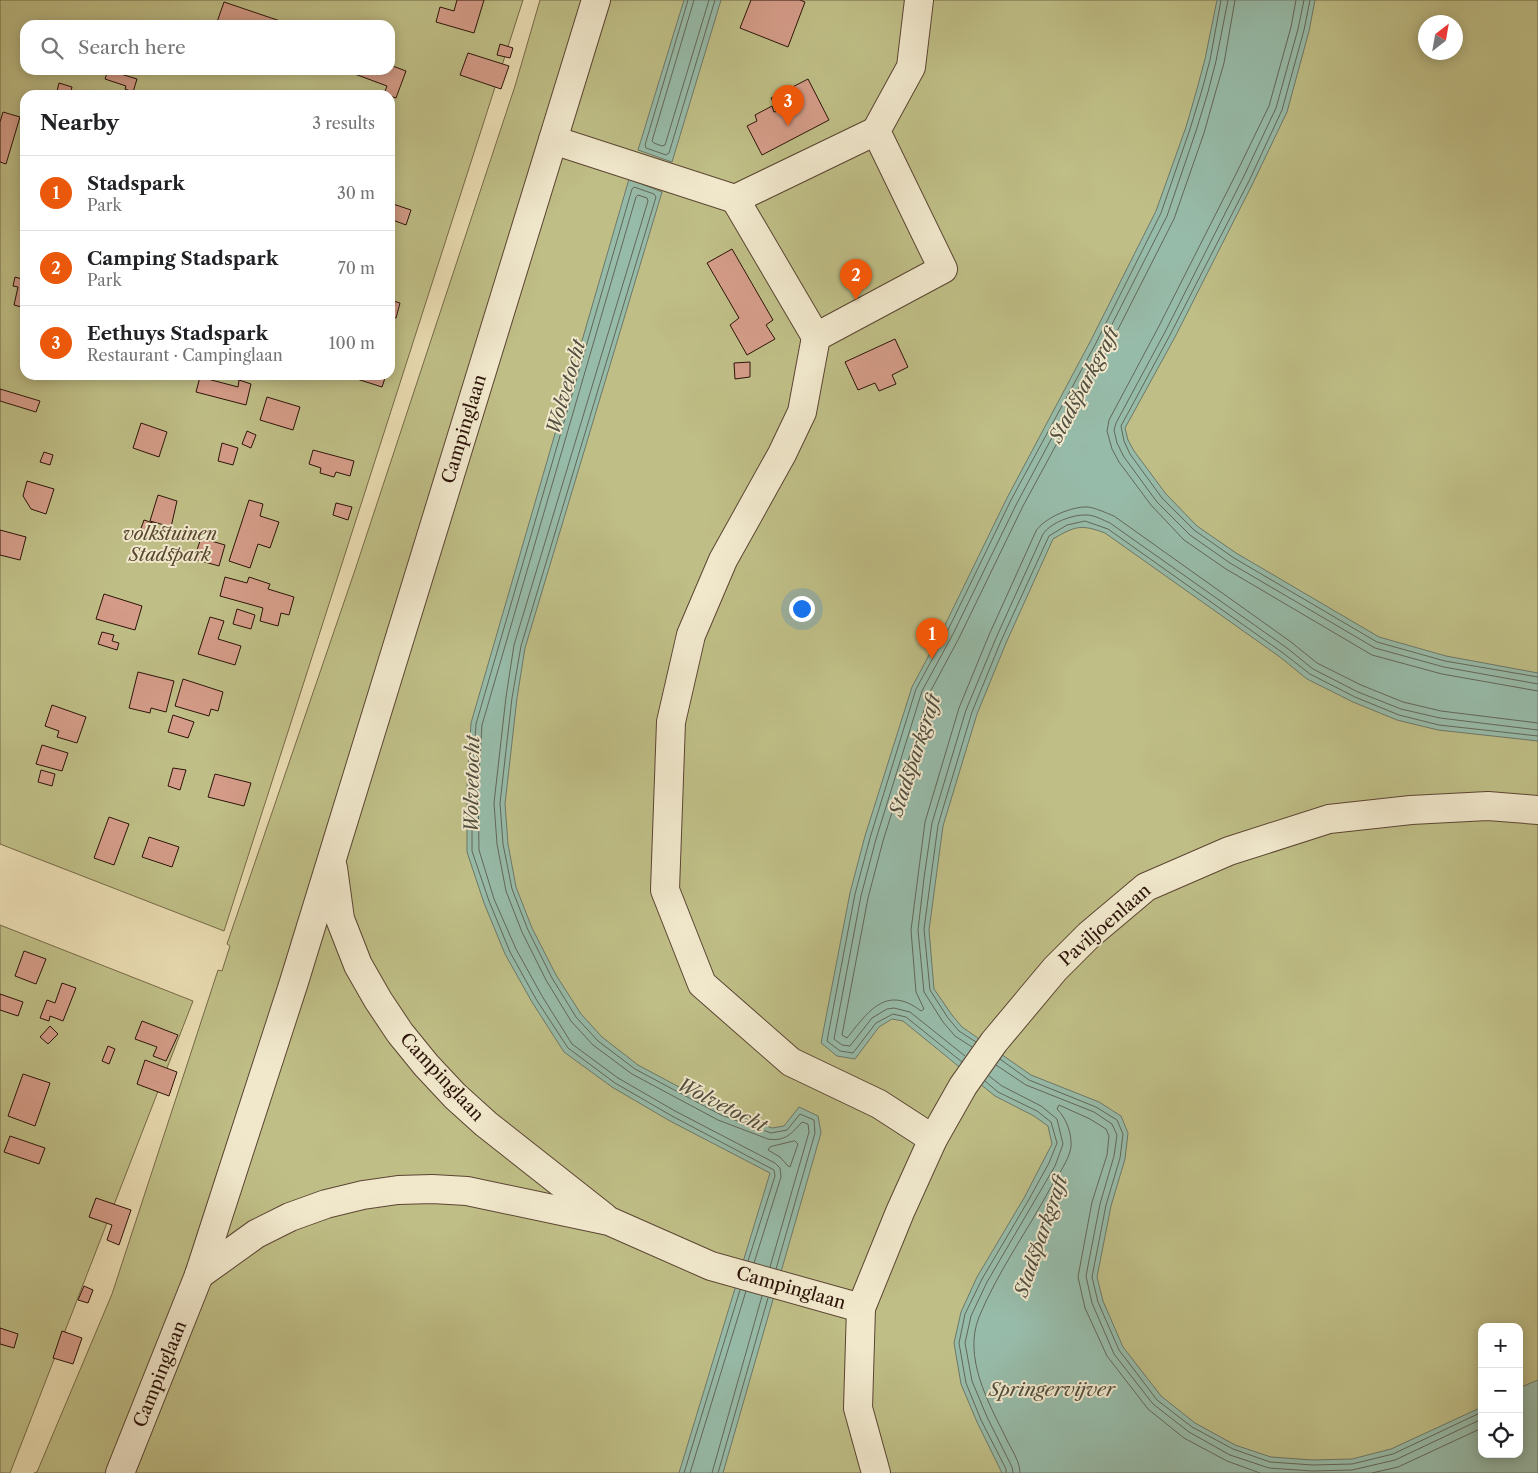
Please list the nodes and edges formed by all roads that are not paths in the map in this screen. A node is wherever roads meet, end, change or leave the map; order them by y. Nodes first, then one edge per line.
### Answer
1 (596, 0) edge
2 (918, 0) edge
3 (876, 131) junction
4 (553, 140) junction
5 (735, 199) junction
6 (816, 337) junction
7 (1538, 810) edge
8 (331, 858) junction
9 (933, 1139) junction
10 (610, 1221) junction
11 (199, 1275) junction
12 (862, 1308) junction
13 (120, 1473) edge
14 (876, 1473) edge

1 - 4 street, Campinglaan
2 - 3 street
3 - 5 street
3 - 6 street
4 - 5 street
4 - 8 street, Campinglaan
5 - 6 street
6 - 9 street
7 - 9 street, Paviljoenlaan
8 - 10 street, Campinglaan
8 - 11 street, Campinglaan
9 - 12 street, Paviljoenlaan
10 - 11 street, Campinglaan
10 - 12 street, Campinglaan
11 - 13 street, Campinglaan
12 - 14 street, Paviljoenlaan

